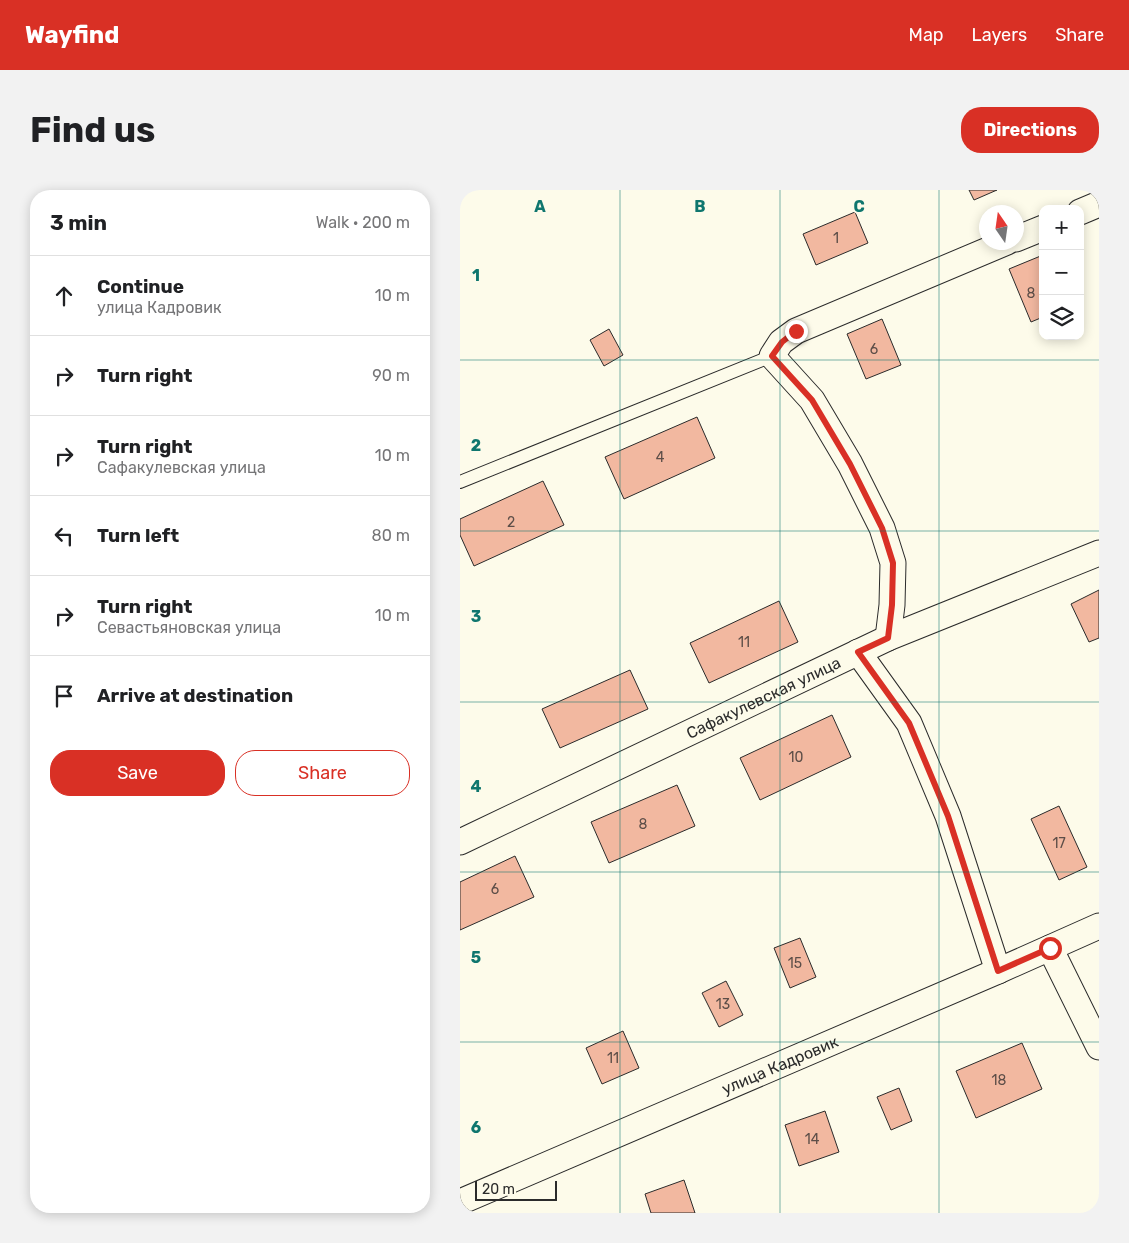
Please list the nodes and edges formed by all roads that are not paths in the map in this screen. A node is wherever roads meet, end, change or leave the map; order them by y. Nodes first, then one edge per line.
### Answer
1 (1099, 204) edge
2 (1084, 210) edge
3 (1039, 230) edge
4 (1024, 236) edge
5 (988, 250) edge
6 (772, 356) junction
7 (460, 482) edge
8 (1099, 553) edge
9 (888, 638) junction
10 (858, 652) junction
11 (460, 842) edge
12 (1099, 926) edge
13 (1050, 948) junction
14 (998, 971) junction
15 (1099, 1047) edge
16 (460, 1202) edge

1 - 2 street
3 - 4 street
5 - 6 street
6 - 7 lane
6 - 9 street
8 - 9 street, Сафакулевская улица
9 - 10 street, Сафакулевская улица
10 - 11 street, Сафакулевская улица
10 - 14 street
12 - 13 street, улица Кадровик
13 - 14 street, улица Кадровик
13 - 15 street
14 - 16 street, улица Кадровик

